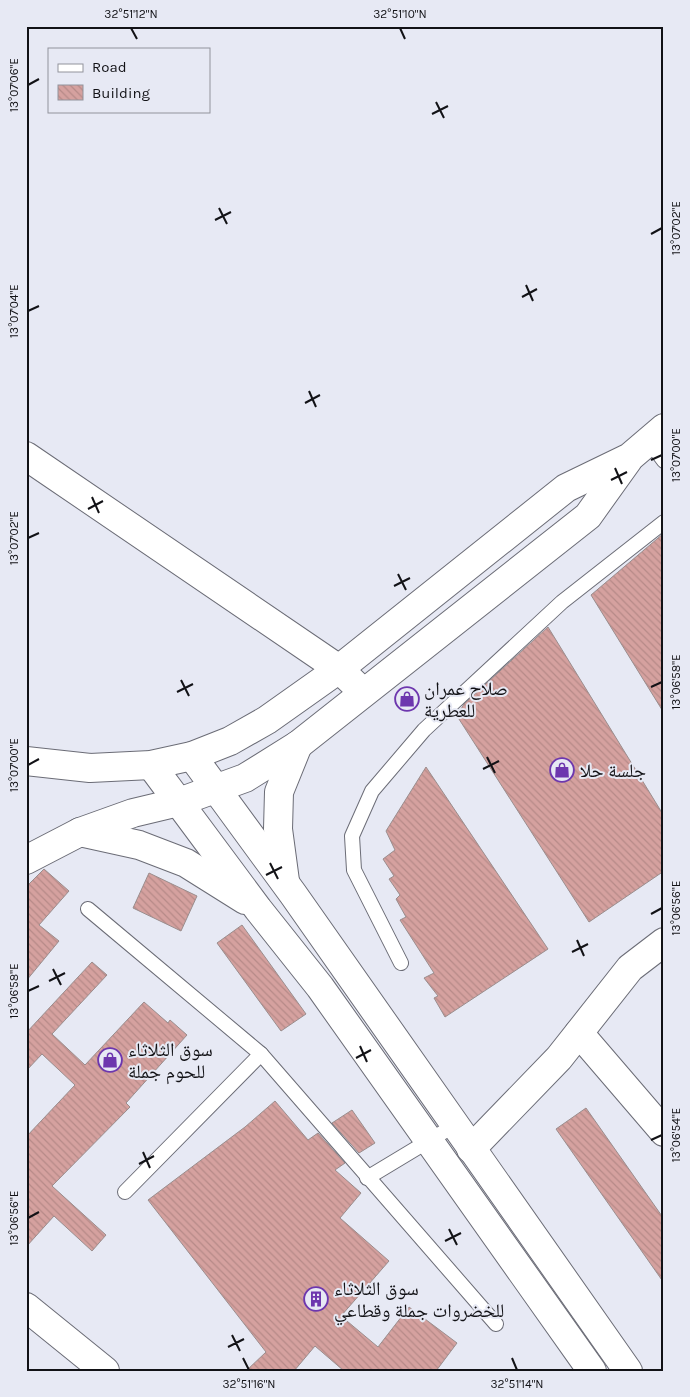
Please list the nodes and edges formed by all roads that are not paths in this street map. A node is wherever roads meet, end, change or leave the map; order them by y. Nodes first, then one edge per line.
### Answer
1 (652, 447) edge
2 (26, 456) edge
3 (664, 522) edge
4 (339, 669) junction
5 (363, 692) junction
6 (298, 745) junction
7 (192, 756) junction
8 (26, 761) edge
9 (152, 765) junction
10 (217, 790) junction
11 (180, 802) junction
12 (80, 832) junction
13 (26, 860) edge
14 (286, 884) junction
15 (88, 909) dead end
16 (258, 909) junction
17 (664, 942) edge
18 (401, 963) dead end
19 (580, 1033) junction
20 (261, 1054) junction
21 (455, 1125) junction
22 (664, 1132) edge
23 (428, 1140) junction
24 (471, 1149) junction
25 (367, 1178) junction
26 (126, 1192) dead end
27 (26, 1307) edge
28 (496, 1324) dead end
29 (106, 1371) edge
30 (592, 1371) edge
31 (628, 1371) edge

1 - 4 main road
1 - 5 main road
2 - 4 main road
3 - 18 lane
4 - 5 main road
4 - 7 main road
5 - 6 main road
6 - 10 main road
6 - 14 main road
7 - 9 main road
7 - 10 main road
8 - 9 main road
9 - 11 main road
10 - 11 main road
10 - 14 main road
11 - 12 main road
11 - 16 main road
12 - 13 main road
12 - 16 main road
14 - 21 main road
15 - 20 lane
16 - 23 main road
17 - 19 main road
19 - 22 main road
19 - 24 main road
20 - 25 lane
20 - 26 lane
21 - 23 lane
21 - 24 main road
23 - 25 lane
23 - 30 main road
24 - 31 main road
25 - 28 lane
27 - 29 main road

